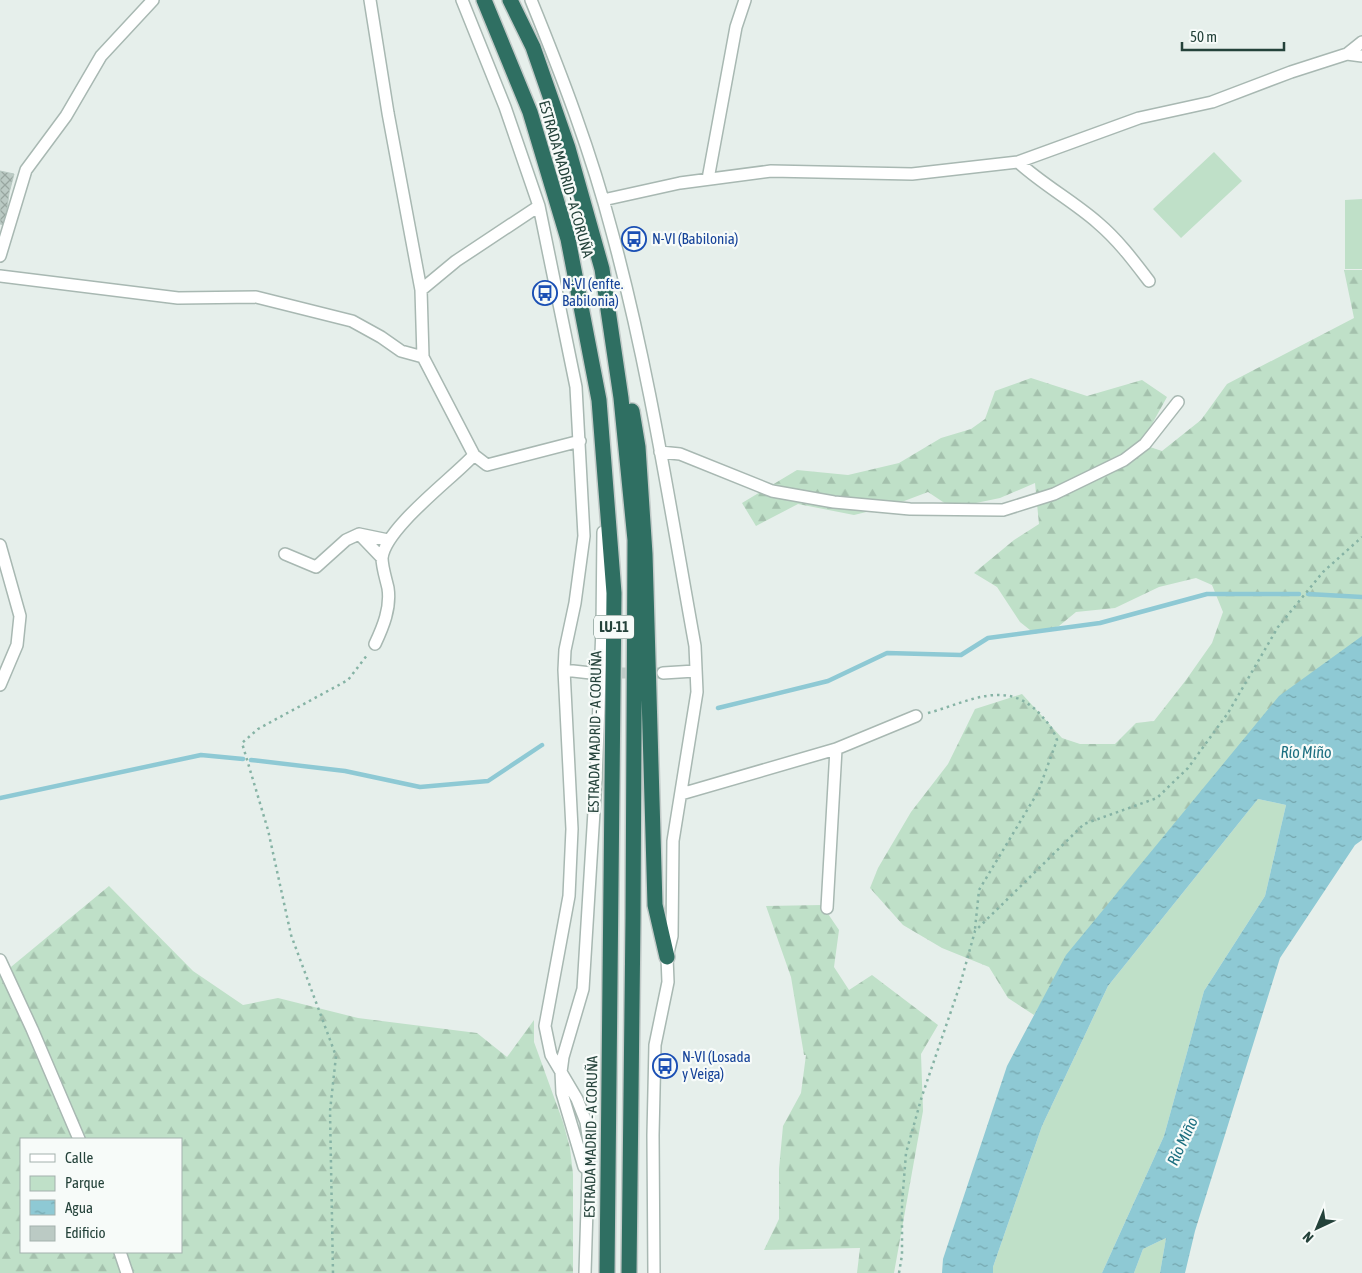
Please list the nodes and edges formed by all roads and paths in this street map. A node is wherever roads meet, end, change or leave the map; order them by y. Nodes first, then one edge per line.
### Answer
1 (153, 0) edge
2 (370, 0) edge
3 (462, 0) edge
4 (484, 0) edge
5 (510, 0) edge
6 (531, 0) edge
7 (745, 0) edge
8 (1362, 42) edge
9 (1347, 54) junction
10 (1362, 56) edge
11 (1018, 162) junction
12 (708, 179) junction
13 (603, 200) junction
14 (539, 206) junction
15 (0, 256) edge
16 (0, 276) edge
17 (1149, 281) dead end
18 (421, 290) junction
19 (608, 306) junction
20 (423, 357) junction
21 (1178, 402) dead end
22 (580, 441) junction
23 (660, 452) junction
24 (474, 455) junction
25 (604, 457) junction
26 (359, 534) junction
27 (1362, 537) edge
28 (388, 540) junction
29 (0, 544) edge
30 (285, 554) dead end
31 (382, 558) junction
32 (375, 644) joint
33 (564, 670) junction
34 (695, 671) junction
35 (591, 673) tunnel mouth
36 (663, 673) tunnel mouth
37 (0, 685) edge
38 (916, 716) joint
39 (836, 749) junction
40 (681, 794) junction
41 (827, 908) dead end
42 (975, 931) junction
43 (666, 957) junction
44 (0, 960) edge
45 (561, 1072) junction
46 (79, 1138) edge
47 (120, 1253) edge
48 (127, 1273) edge
49 (332, 1273) edge
50 (585, 1273) edge
51 (607, 1273) edge
52 (629, 1273) edge
53 (654, 1273) edge
54 (899, 1273) edge

1 - 15 street
2 - 18 street
3 - 14 street
4 - 25 highway, ESTRADA MADRID - A CORUÑA / LU-11
5 - 19 highway, ESTRADA MADRID - A CORUÑA / LU-11
6 - 13 street
7 - 12 street
8 - 9 street
9 - 10 street
9 - 11 street
11 - 12 street
11 - 17 street
12 - 13 street
13 - 23 street
14 - 18 street
14 - 22 street
16 - 20 street
18 - 20 street
19 - 43 highway
19 - 52 highway, ESTRADA MADRID - A CORUÑA / LU-11
20 - 24 street
21 - 23 street
22 - 24 street
22 - 33 street
23 - 34 street
24 - 28 street
25 - 45 street
25 - 51 highway, ESTRADA MADRID - A CORUÑA / LU-11
26 - 28 street
26 - 30 street
26 - 31 street
27 - 42 path
28 - 31 street
29 - 37 street
31 - 32 street
32 - 49 path
33 - 35 street
33 - 45 street
34 - 36 street
34 - 40 street
38 - 39 street
38 - 42 path
39 - 40 street
39 - 41 street
40 - 43 street
42 - 54 path
43 - 53 street
44 - 46 street
45 - 50 street
47 - 48 street

